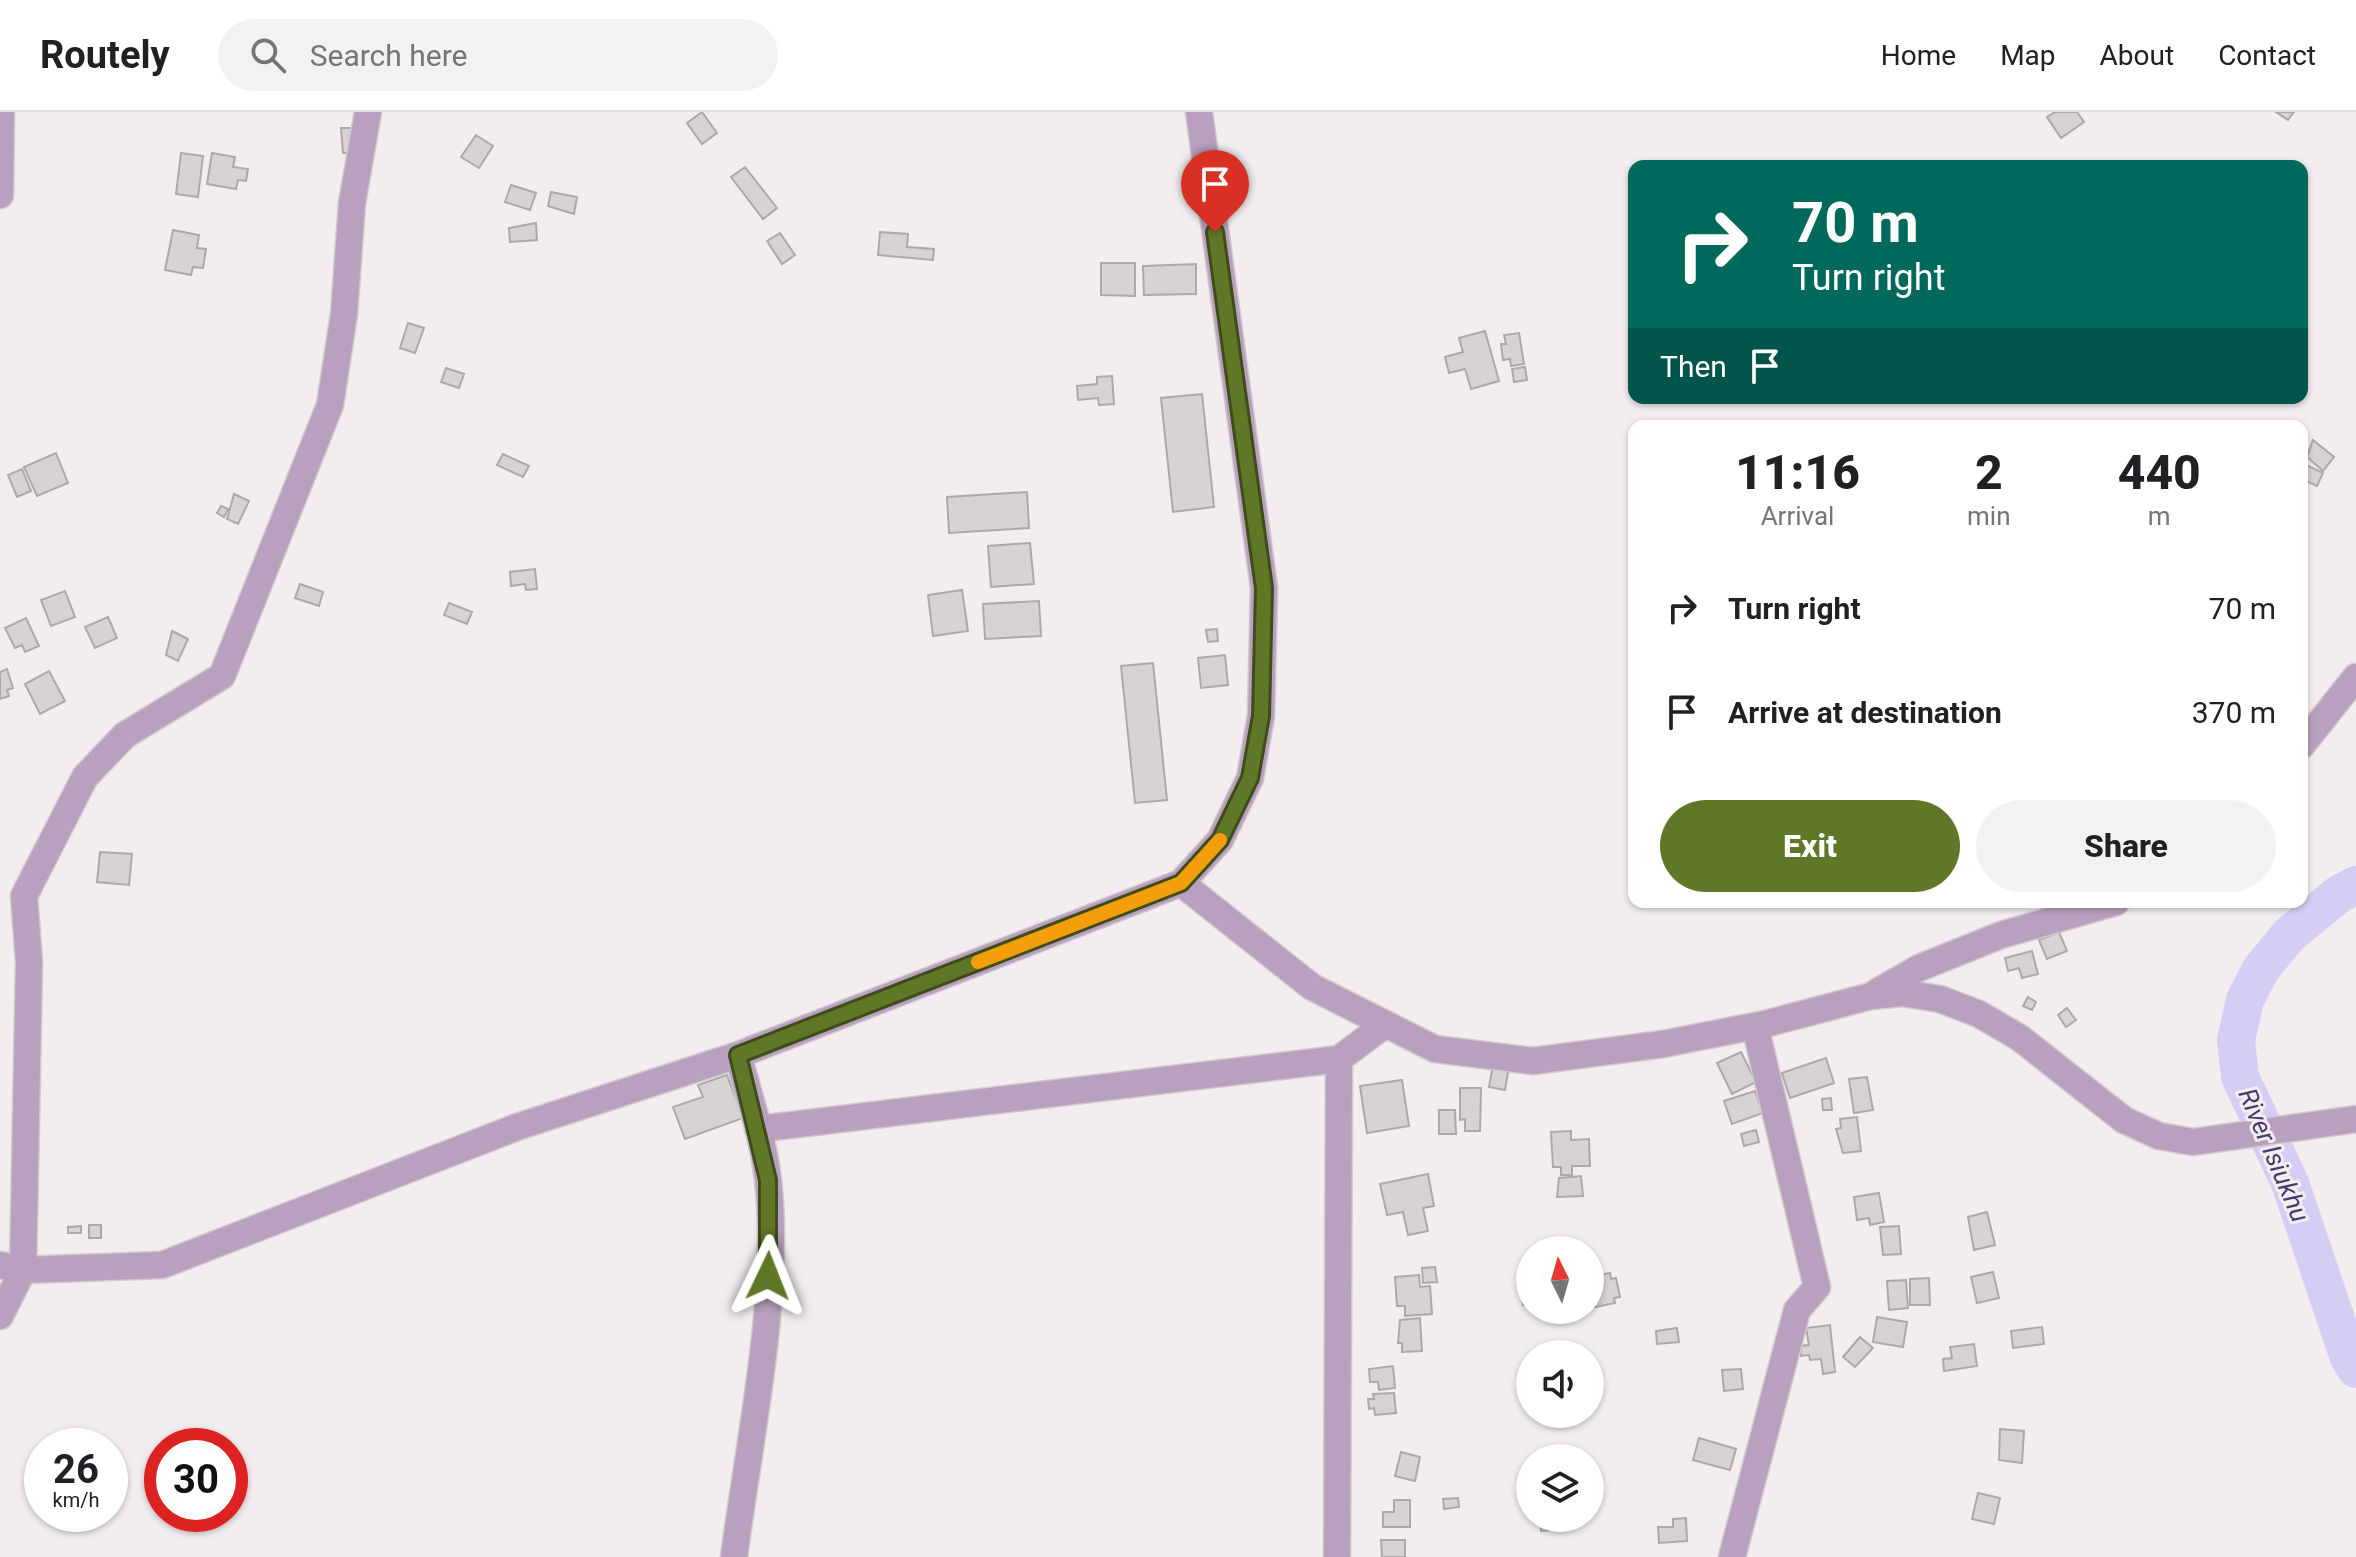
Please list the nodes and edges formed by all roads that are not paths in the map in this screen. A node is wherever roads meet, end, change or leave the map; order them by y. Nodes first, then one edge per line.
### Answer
1 (1, 112) edge
2 (368, 112) edge
3 (1199, 112) edge
4 (0, 195) edge
5 (2356, 677) edge
6 (2308, 737) edge
7 (1181, 883) junction
8 (2095, 908) edge
9 (1871, 996) junction
10 (1383, 1026) junction
11 (1755, 1026) junction
12 (738, 1055) junction
13 (1339, 1059) junction
14 (2356, 1119) edge
15 (758, 1129) junction
16 (11, 1267) edge
17 (0, 1316) edge
18 (734, 1557) edge
19 (1337, 1557) edge
20 (1732, 1557) edge

1 - 4 street
2 - 16 street
3 - 7 street
5 - 6 street
7 - 10 street
7 - 12 street
8 - 9 street
9 - 11 street
9 - 14 street
10 - 11 street
10 - 13 street
11 - 20 street
12 - 15 street
12 - 16 street
13 - 15 street
13 - 19 street
15 - 18 street
16 - 17 street

